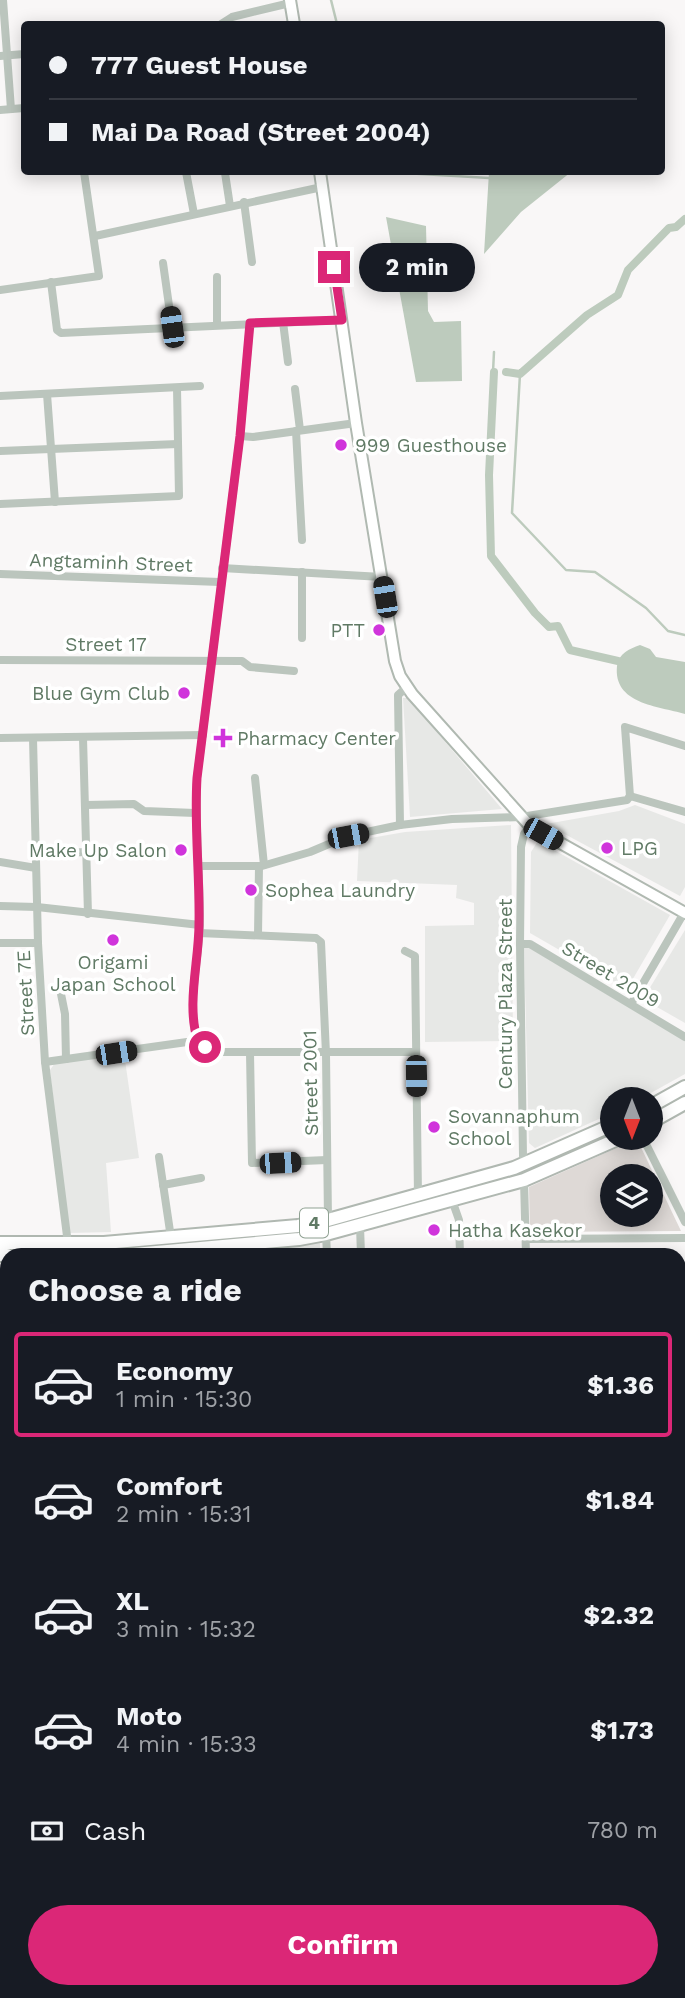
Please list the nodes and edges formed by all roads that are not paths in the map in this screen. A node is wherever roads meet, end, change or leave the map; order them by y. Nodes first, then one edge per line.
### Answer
1 (3, 0) edge
2 (290, 2) edge
3 (226, 21) edge
4 (293, 21) edge
5 (4, 56) edge
6 (21, 108) edge
7 (11, 109) junction
8 (0, 110) edge
9 (85, 175) edge
10 (188, 175) edge
11 (225, 175) edge
12 (320, 175) edge
13 (322, 187) junction
14 (244, 202) junction
15 (230, 206) junction
16 (194, 214) junction
17 (95, 236) junction
18 (252, 262) dead end
19 (163, 263) dead end
20 (217, 276) dead end
21 (51, 282) junction
22 (0, 290) edge
23 (342, 320) junction
24 (283, 322) junction
25 (250, 323) junction
26 (217, 325) junction
27 (172, 327) junction
28 (288, 362) dead end
29 (200, 386) dead end
30 (177, 388) junction
31 (295, 389) dead end
32 (47, 394) junction
33 (0, 396) edge
34 (356, 423) junction
35 (298, 430) junction
36 (240, 436) junction
37 (178, 444) junction
38 (51, 449) junction
39 (0, 451) edge
40 (55, 502) junction
41 (0, 504) edge
42 (302, 540) dead end
43 (222, 568) junction
44 (302, 572) junction
45 (0, 574) edge
46 (382, 577) junction
47 (220, 582) junction
48 (302, 638) dead end
49 (0, 660) edge
50 (212, 660) junction
51 (294, 671) dead end
52 (407, 687) junction
53 (203, 735) junction
54 (83, 737) junction
55 (0, 738) edge
56 (33, 738) junction
57 (685, 746) edge
58 (255, 778) dead end
59 (630, 796) junction
60 (86, 805) junction
61 (685, 812) edge
62 (195, 813) junction
63 (521, 817) junction
64 (400, 825) junction
65 (530, 826) junction
66 (87, 852) junction
67 (35, 854) junction
68 (0, 862) edge
69 (261, 865) junction
70 (199, 866) junction
71 (36, 868) junction
72 (0, 906) edge
73 (37, 907) junction
74 (685, 912) edge
75 (88, 914) junction
76 (199, 929) junction
77 (258, 935) junction
78 (0, 943) edge
79 (38, 943) junction
80 (520, 944) junction
81 (405, 951) dead end
82 (60, 989) dead end
83 (631, 1004) junction
84 (685, 1037) edge
85 (198, 1042) junction
86 (416, 1052) junction
87 (250, 1053) junction
88 (326, 1054) junction
89 (66, 1059) junction
90 (45, 1062) junction
91 (685, 1087) edge
92 (663, 1099) edge
93 (685, 1103) edge
94 (663, 1115) edge
95 (600, 1130) edge
96 (600, 1147) edge
97 (649, 1150) edge
98 (159, 1157) dead end
99 (327, 1160) junction
100 (526, 1164) junction
101 (201, 1178) dead end
102 (524, 1180) junction
103 (163, 1185) junction
104 (418, 1196) junction
105 (452, 1200) junction
106 (328, 1220) junction
107 (685, 1223) edge
108 (360, 1226) junction
109 (326, 1234) junction
110 (172, 1238) junction
111 (685, 1238) edge
112 (526, 1239) junction
113 (0, 1242) edge
114 (68, 1244) junction
115 (107, 1248) edge
116 (134, 1248) edge
117 (211, 1248) edge
118 (327, 1248) edge
119 (361, 1248) edge
120 (460, 1248) edge
121 (526, 1248) edge

1 - 5 street
2 - 3 street
2 - 4 main road
5 - 7 street
6 - 7 street
7 - 8 street
9 - 17 street
10 - 16 street
11 - 15 street
12 - 13 main road
13 - 14 street
13 - 23 main road
14 - 15 street
14 - 18 street
15 - 16 street
16 - 17 street
17 - 21 street
19 - 27 street
20 - 26 street
21 - 22 street
21 - 27 street
23 - 24 street
23 - 34 main road
24 - 25 street
24 - 28 street
25 - 26 street
25 - 36 street
26 - 27 street
29 - 30 street
30 - 32 street
30 - 37 street
31 - 35 street
32 - 33 street
32 - 38 street
34 - 35 street
34 - 46 main road
35 - 36 street
35 - 42 street
36 - 43 street
37 - 38 street
37 - 40 street
38 - 39 street
38 - 40 street
40 - 41 street
43 - 44 street
43 - 47 street
44 - 46 street
44 - 48 street
45 - 47 street, Angtaminh Street
46 - 52 main road
47 - 50 street
49 - 50 street, Street 17
50 - 51 street, Street 17
50 - 53 street
52 - 63 main road
52 - 64 street
53 - 54 street
53 - 62 street
54 - 56 street
54 - 60 street
55 - 56 street
56 - 67 street, Street 7E
57 - 59 street
58 - 69 street
59 - 61 street
59 - 63 street
60 - 62 street
60 - 66 street
62 - 70 street
63 - 64 street
63 - 65 main road
64 - 69 street
65 - 74 main road
65 - 80 street, Century Plaza Street
66 - 67 street
66 - 75 street
67 - 71 street, Street 7E
68 - 71 street
69 - 70 street
69 - 77 street
70 - 76 street
71 - 73 street, Street 7E
72 - 73 street
73 - 75 street
73 - 79 street, Street 7E
74 - 83 street
75 - 76 street
76 - 77 street
76 - 85 street
77 - 88 street, Street 2001
78 - 79 street
79 - 90 street, Street 7E
80 - 83 street, Street 2009
80 - 100 street, Century Plaza Street
81 - 86 street
82 - 89 street
83 - 84 street, Street 2009
85 - 87 street
85 - 89 street
86 - 88 street
86 - 104 street
87 - 88 street
87 - 99 street
88 - 99 street, Street 2001
89 - 90 street
90 - 114 street, Street 7E
91 - 92 highway
93 - 94 highway
95 - 100 highway, 4
96 - 102 highway, 4
97 - 107 street
98 - 103 street
99 - 106 street, Street 2001
100 - 104 highway, 4
101 - 103 street
102 - 105 highway, 4
102 - 112 street
103 - 110 street
104 - 106 highway, 4
105 - 108 highway, 4
105 - 120 street
106 - 110 highway, 4
108 - 109 highway, 4
108 - 119 street
109 - 117 highway, 4
109 - 118 street
110 - 116 highway, 4
111 - 112 street
112 - 121 street
113 - 114 highway, 4
114 - 115 highway, 4

